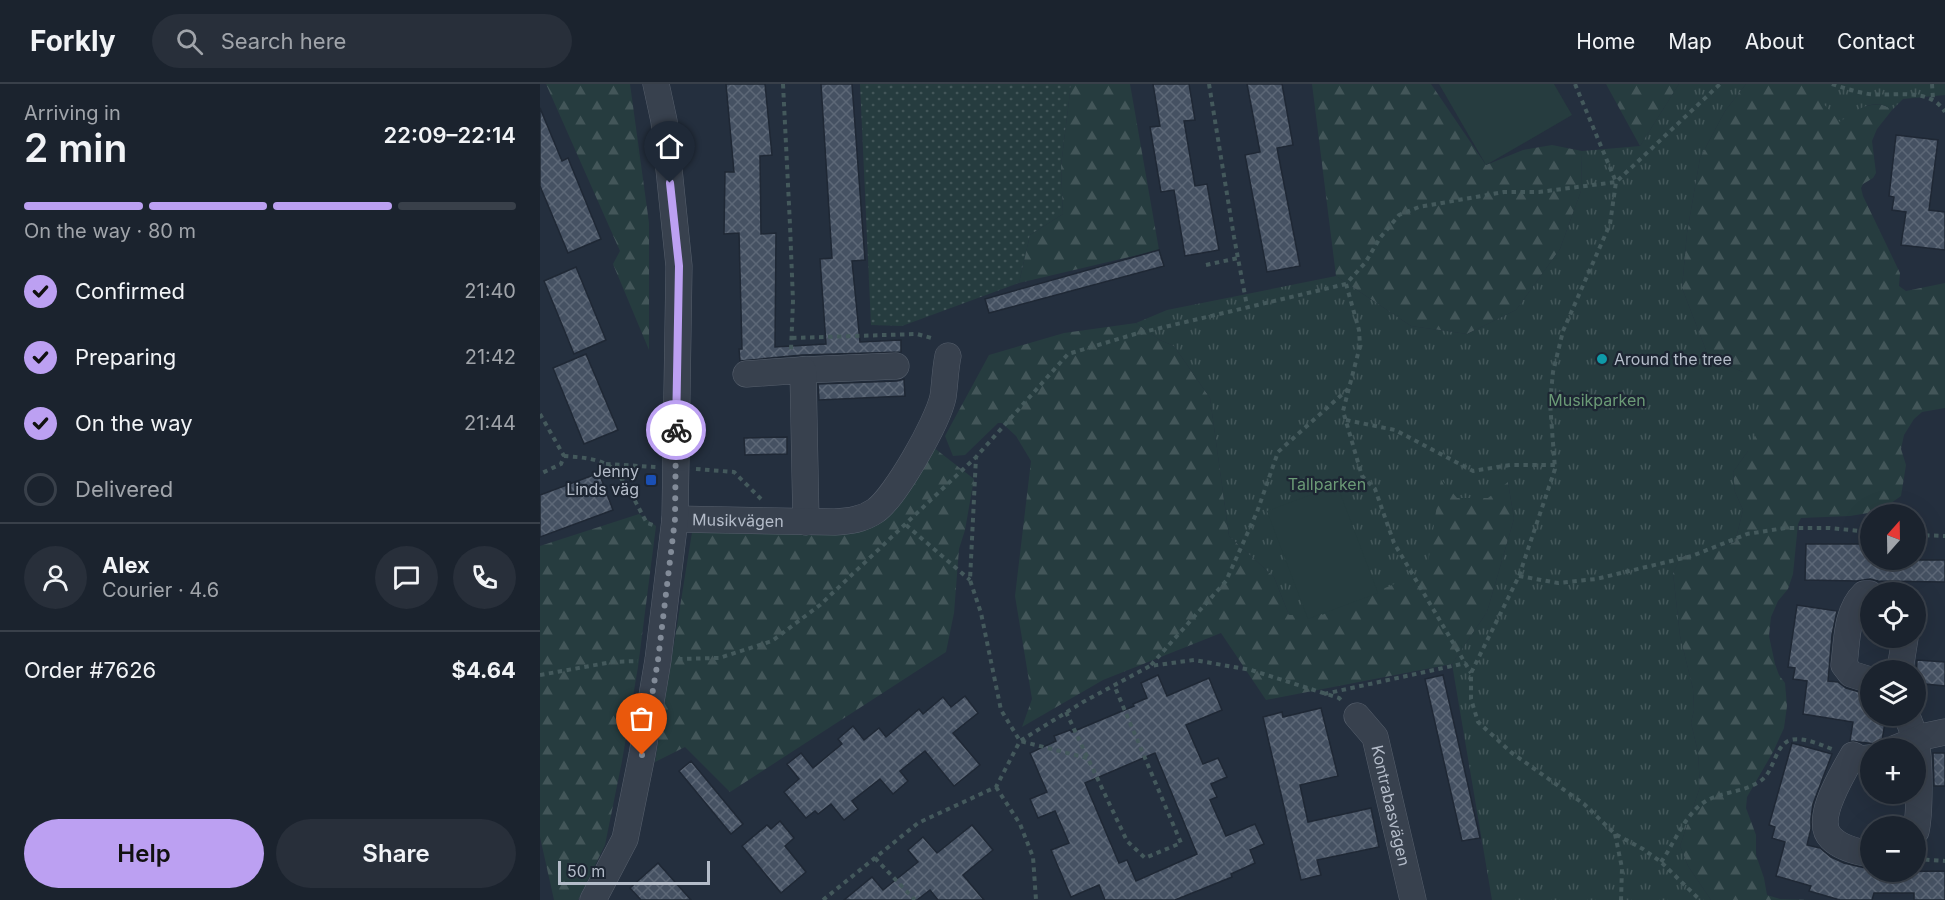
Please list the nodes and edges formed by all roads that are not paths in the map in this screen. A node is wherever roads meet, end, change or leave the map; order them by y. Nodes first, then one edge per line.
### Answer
1 (656, 84) edge
2 (943, 348) road end
3 (896, 366) dead end
4 (796, 371) junction
5 (746, 374) dead end
6 (806, 522) junction
7 (675, 526) junction
8 (1860, 598) edge
9 (1860, 677) edge
10 (1357, 716) road end
11 (1945, 732) edge
12 (1925, 738) edge
13 (1860, 759) edge
14 (1860, 851) edge
15 (593, 900) edge
16 (1413, 900) edge

1 - 7 street, Musikvägen
2 - 6 street, Musikvägen
3 - 4 street
4 - 5 street
4 - 6 street, Musikvägen
6 - 7 street, Musikvägen
7 - 15 street
8 - 9 street
10 - 16 street, Kontrabasvägen
11 - 12 street
13 - 14 street

